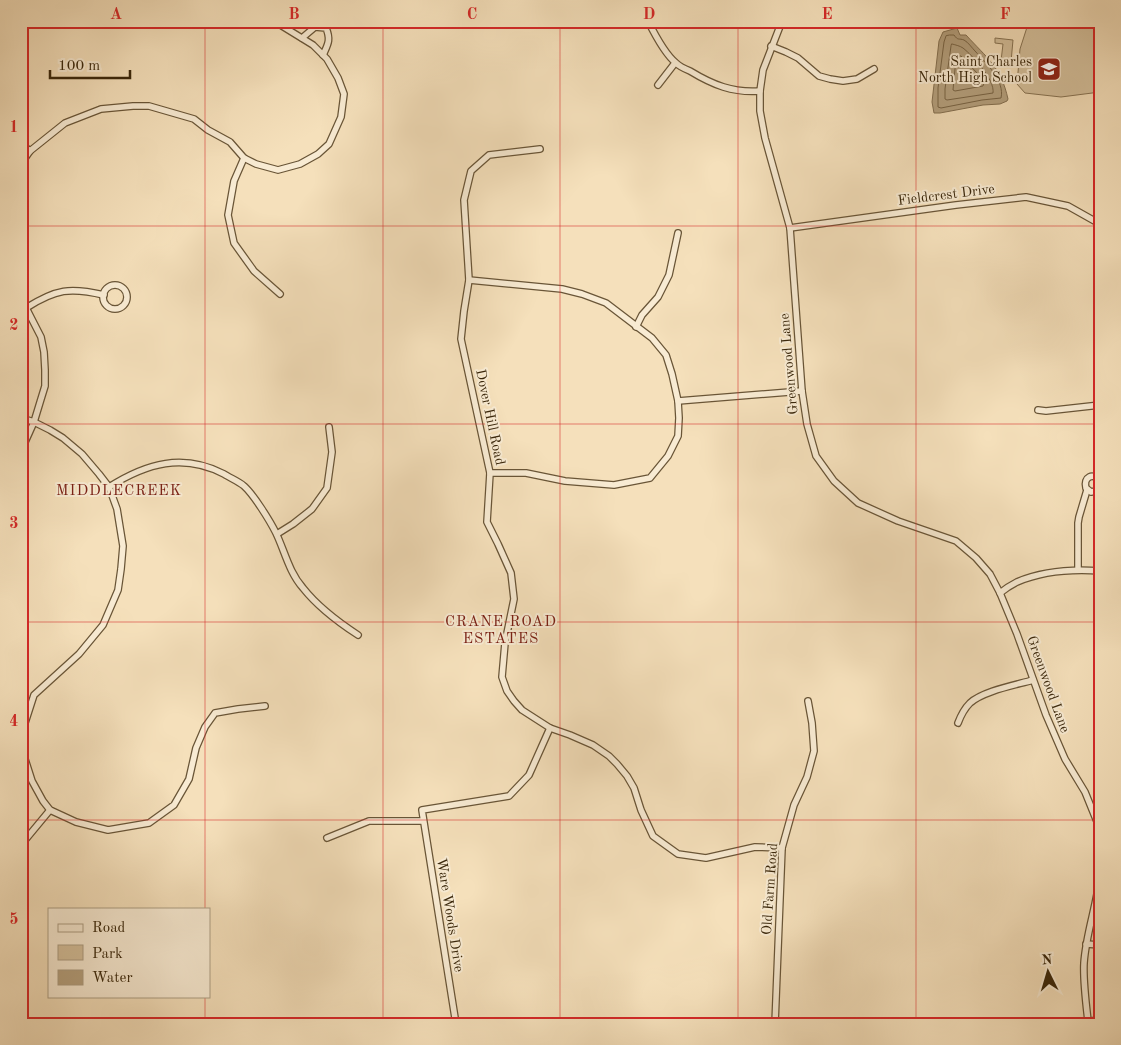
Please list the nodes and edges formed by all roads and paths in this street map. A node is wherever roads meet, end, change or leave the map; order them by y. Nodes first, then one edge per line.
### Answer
1 (274, 21) edge
2 (648, 21) edge
3 (782, 21) edge
4 (302, 38) junction
5 (771, 46) junction
6 (323, 55) junction
7 (675, 63) junction
8 (874, 69) dead end
9 (658, 85) dead end
10 (760, 90) junction
11 (21, 144) edge
12 (540, 148) dead end
13 (30, 151) junction
14 (244, 158) junction
15 (21, 164) edge
16 (1100, 224) edge
17 (790, 228) junction
18 (678, 232) dead end
19 (470, 280) junction
20 (280, 294) dead end
21 (104, 295) junction
22 (21, 298) edge
23 (26, 308) junction
24 (636, 327) junction
25 (802, 391) junction
26 (678, 401) junction
27 (1100, 405) edge
28 (1038, 410) dead end
29 (21, 418) edge
30 (34, 422) junction
31 (328, 427) dead end
32 (21, 451) edge
33 (490, 472) junction
34 (1100, 481) edge
35 (110, 487) junction
36 (1100, 487) edge
37 (1088, 490) junction
38 (277, 534) junction
39 (1078, 569) junction
40 (1100, 571) edge
41 (1000, 593) junction
42 (358, 635) dead end
43 (1034, 680) junction
44 (808, 701) dead end
45 (265, 706) dead end
46 (958, 723) dead end
47 (550, 728) junction
48 (50, 810) junction
49 (423, 820) junction
50 (1100, 828) edge
51 (327, 838) dead end
52 (21, 845) edge
53 (782, 848) junction
54 (1100, 875) edge
55 (1086, 944) junction
56 (1100, 945) edge
57 (1100, 1020) edge
58 (1088, 1021) junction
59 (456, 1024) edge
60 (641, 1024) edge
61 (730, 1024) edge
62 (775, 1024) edge
63 (1061, 1024) edge

1 - 4 street
2 - 7 street
3 - 5 street, Greenwood Lane
4 - 6 street
4 - 6 street
5 - 8 street
5 - 10 street, Greenwood Lane
6 - 14 street
7 - 9 street
7 - 10 street
10 - 17 street, Greenwood Lane
11 - 13 street
12 - 19 street, Dover Hill Road
13 - 14 street
13 - 15 street
14 - 20 street
16 - 17 street, Fieldcrest Drive
17 - 25 street, Greenwood Lane
18 - 24 street
19 - 24 street
19 - 33 street, Dover Hill Road
21 - 21 street
21 - 23 street
22 - 23 street
23 - 30 street
24 - 26 street
25 - 26 street
25 - 41 street, Greenwood Lane
26 - 33 street
27 - 28 street
29 - 30 street
30 - 32 street
30 - 35 street
31 - 38 street
33 - 47 street, Dover Hill Road
34 - 37 street
35 - 38 street
35 - 48 street
36 - 37 street
37 - 39 street
38 - 42 street
39 - 40 street
39 - 41 street
41 - 43 street, Greenwood Lane
43 - 46 street
43 - 50 street, Greenwood Lane
44 - 53 street, Old Farm Road
45 - 48 street
47 - 49 street, Ware Woods Drive
47 - 53 street, Dover Hill Road
48 - 52 street
49 - 51 street
49 - 59 street, Ware Woods Drive
53 - 62 street, Old Farm Road
54 - 55 street
55 - 56 street
55 - 58 street
57 - 58 street
58 - 63 street
60 - 61 street

